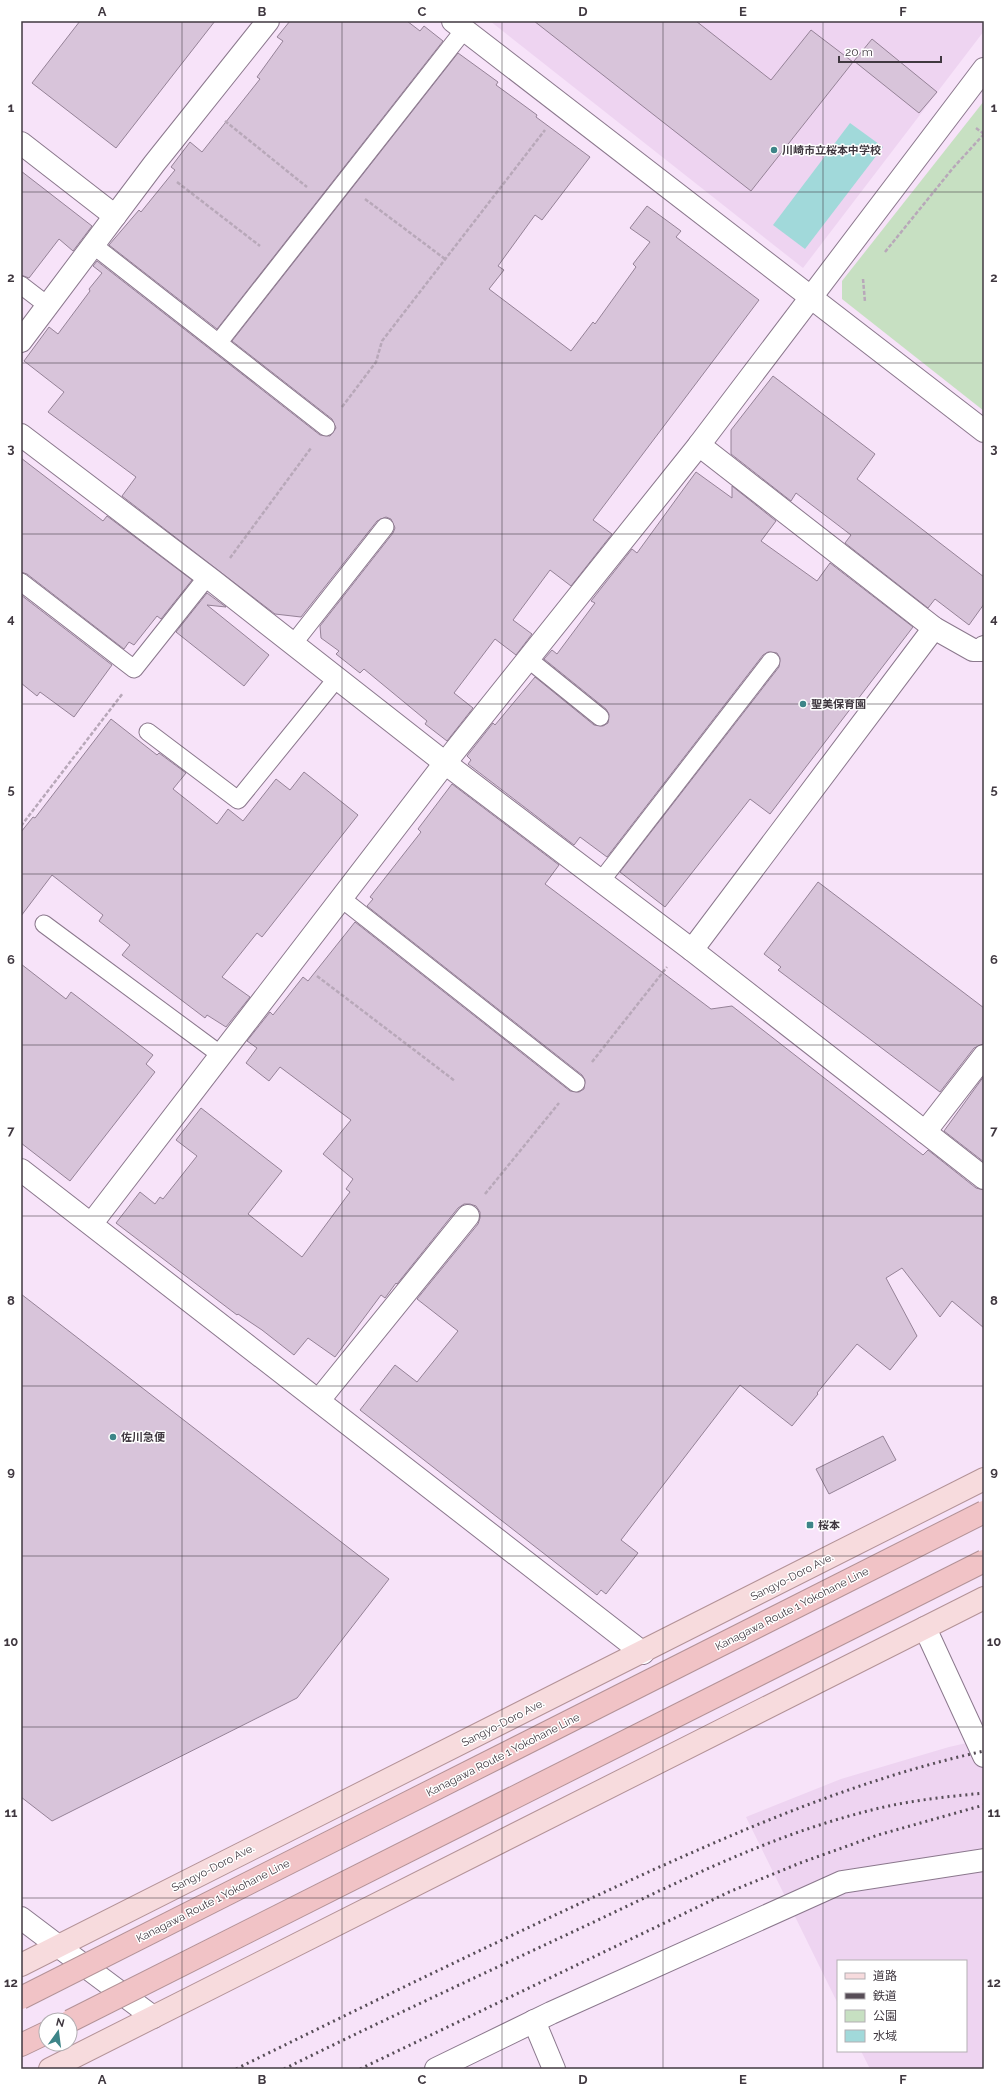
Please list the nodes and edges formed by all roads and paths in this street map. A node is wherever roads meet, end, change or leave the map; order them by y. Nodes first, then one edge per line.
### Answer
1 (268, 21) edge
2 (459, 25) edge
3 (984, 69) edge
4 (203, 103) junction
5 (564, 105) junction
6 (984, 134) edge
7 (21, 142) edge
8 (154, 164) junction
9 (344, 183) junction
10 (328, 203) junction
11 (115, 216) junction
12 (93, 245) junction
13 (883, 254) dead end
14 (445, 259) junction
15 (281, 262) junction
16 (868, 273) dead end
17 (21, 286) edge
18 (811, 297) junction
19 (47, 305) junction
20 (865, 308) dead end
21 (21, 341) edge
22 (219, 342) junction
23 (326, 427) junction
24 (984, 431) edge
25 (21, 435) edge
26 (699, 445) junction
27 (385, 527) dead end
28 (210, 579) junction
29 (21, 582) edge
30 (934, 628) junction
31 (293, 644) junction
32 (984, 647) edge
33 (528, 659) junction
34 (771, 661) dead end
35 (134, 669) junction
36 (337, 678) junction
37 (600, 717) dead end
38 (148, 732) dead end
39 (445, 763) junction
40 (21, 826) edge
41 (601, 881) junction
42 (342, 899) junction
43 (44, 924) dead end
44 (692, 950) junction
45 (296, 959) junction
46 (221, 1055) junction
47 (984, 1056) edge
48 (455, 1081) dead end
49 (576, 1083) dead end
50 (925, 1132) junction
51 (21, 1170) edge
52 (984, 1178) edge
53 (468, 1216) dead end
54 (92, 1223) junction
55 (319, 1400) junction
56 (984, 1479) edge
57 (984, 1512) edge
58 (984, 1561) edge
59 (984, 1598) edge
60 (925, 1628) junction
61 (643, 1653) junction
62 (984, 1756) edge
63 (984, 1860) edge
64 (21, 1918) edge
65 (58, 1946) junction
66 (21, 1965) edge
67 (21, 1998) edge
68 (78, 2017) edge
69 (153, 2017) junction
70 (534, 2021) junction
71 (38, 2037) edge
72 (21, 2045) edge
73 (50, 2069) edge
74 (436, 2069) edge
75 (554, 2069) edge

1 - 4 street
2 - 5 street
2 - 9 lane
3 - 18 street
4 - 8 street
4 - 10 path
5 - 14 path
5 - 18 street
6 - 13 path
7 - 11 street
8 - 11 street
8 - 15 path
9 - 10 lane
9 - 14 path
10 - 15 lane
11 - 12 street
12 - 19 street
12 - 22 lane
14 - 23 path
15 - 22 lane
16 - 20 path
17 - 19 lane
18 - 24 street
18 - 26 street
19 - 21 street
22 - 23 lane
23 - 28 path
25 - 28 street
26 - 30 street
26 - 33 street
27 - 31 lane
28 - 31 street
28 - 35 lane
29 - 35 lane
30 - 32 street
30 - 44 street
31 - 36 street
33 - 37 lane
33 - 39 street
34 - 41 lane
35 - 40 path
36 - 38 lane
36 - 39 street
39 - 41 street
39 - 42 street
41 - 44 street
42 - 45 street
42 - 49 lane
43 - 46 lane
44 - 50 street
45 - 46 street
45 - 48 path
46 - 54 street
47 - 50 street
50 - 52 street
51 - 54 street
53 - 55 street
54 - 55 street
55 - 61 street
56 - 61 main road, Sangyo-Doro Ave.
57 - 67 highway, Kanagawa Route 1 Yokohane Line, bridge
58 - 68 highway, bridge
59 - 60 main road
60 - 62 street
60 - 69 main road
61 - 65 main road, Sangyo-Doro Ave.
63 - 70 street
64 - 65 street
65 - 66 main road, Sangyo-Doro Ave.
65 - 69 street
69 - 73 main road
70 - 74 street
70 - 75 street
71 - 72 highway

